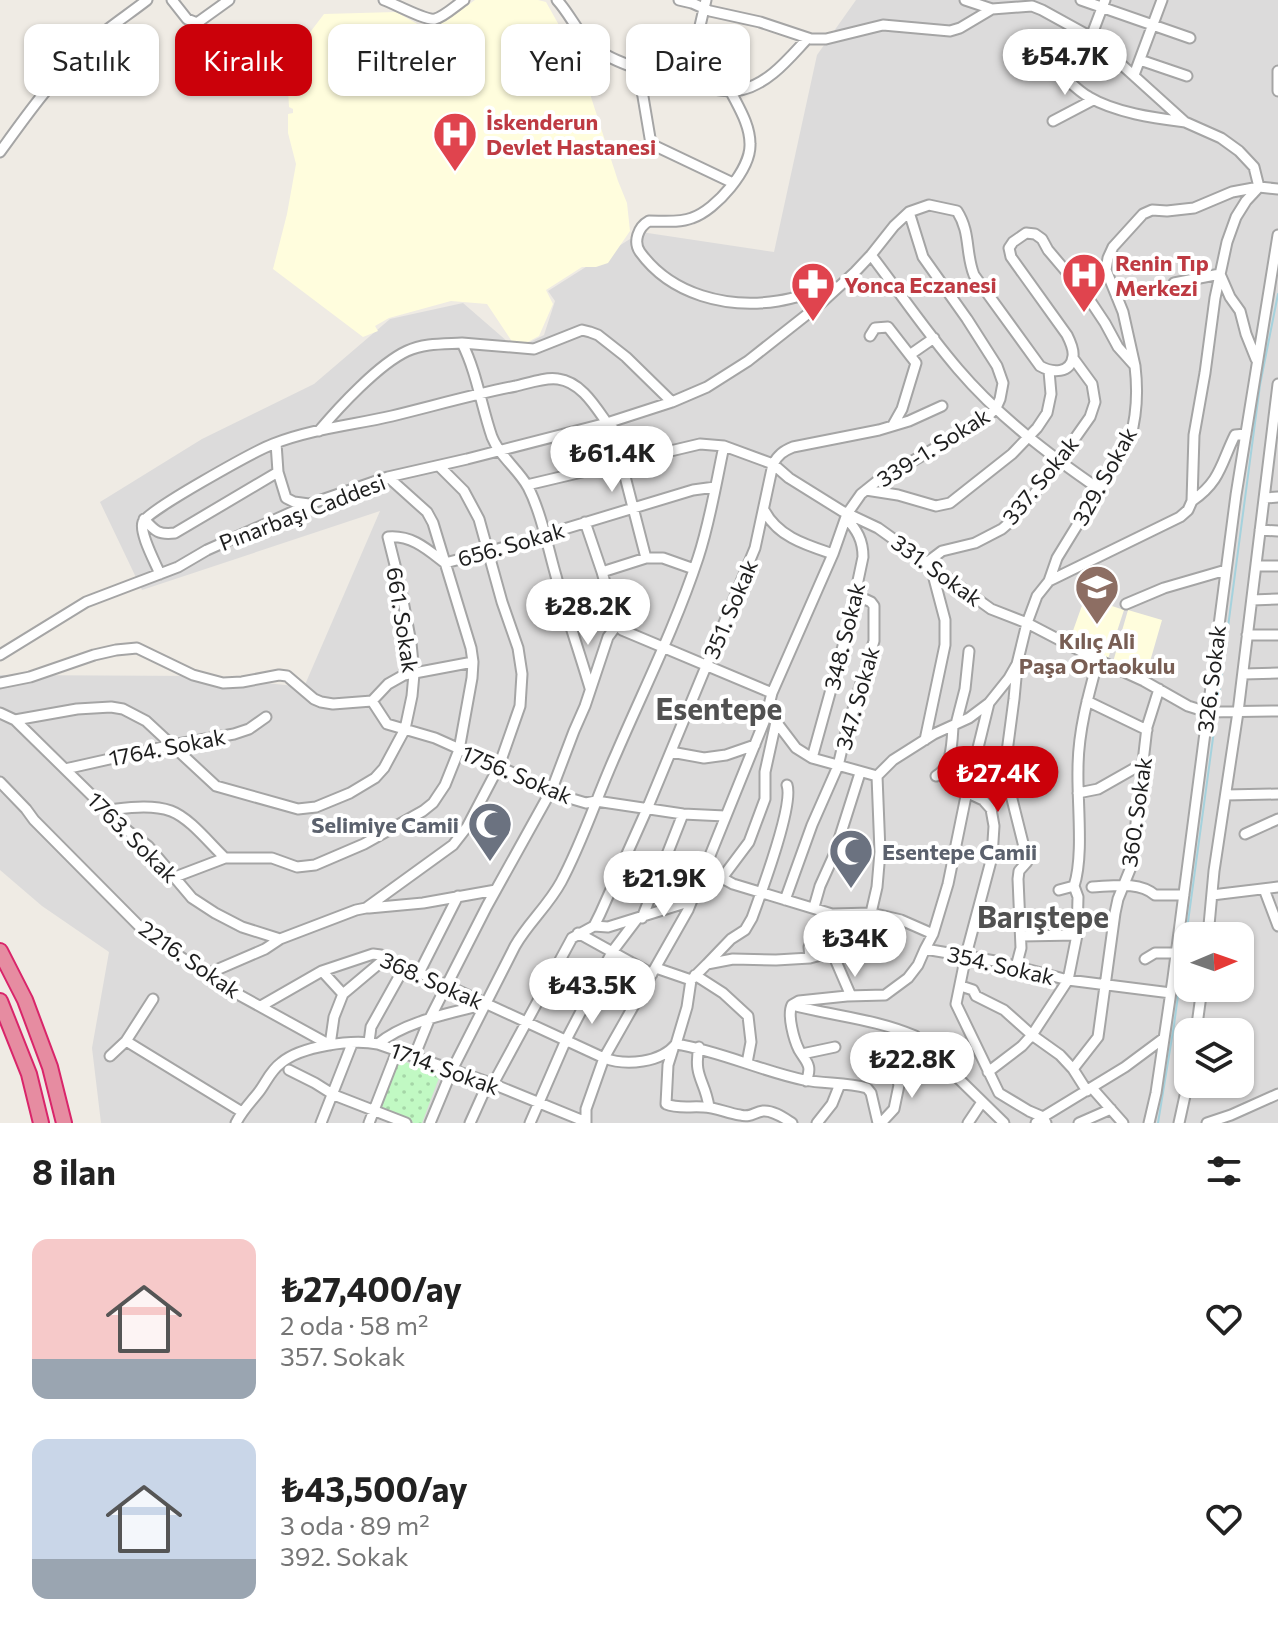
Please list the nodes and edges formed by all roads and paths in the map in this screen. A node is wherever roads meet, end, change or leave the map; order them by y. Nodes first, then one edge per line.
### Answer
1 (147, 0) edge
2 (172, 0) edge
3 (229, 0) edge
4 (384, 0) edge
5 (464, 0) edge
6 (557, 0) edge
7 (679, 0) edge
8 (965, 0) edge
9 (1081, 0) edge
10 (1162, 0) edge
11 (1104, 3) edge
12 (705, 4) edge
13 (988, 5) edge
14 (1044, 5) edge
15 (700, 24) edge
16 (1152, 26) junction
17 (1091, 37) junction
18 (808, 38) junction
19 (1190, 38) dead end
20 (1018, 46) dead end
21 (1038, 60) junction
22 (1140, 60) junction
23 (626, 62) edge
24 (1031, 71) dead end
25 (1278, 71) edge
26 (1134, 75) junction
27 (1187, 76) dead end
28 (1278, 79) edge
29 (750, 86) edge
30 (1278, 91) edge
31 (643, 96) edge
32 (733, 96) edge
33 (1093, 100) junction
34 (1053, 121) dead end
35 (1185, 122) junction
36 (0, 152) edge
37 (733, 183) junction
38 (1259, 187) junction
39 (1278, 189) edge
40 (1278, 198) edge
41 (909, 212) junction
42 (1278, 235) edge
43 (871, 255) junction
44 (1220, 274) junction
45 (1174, 283) dead end
46 (837, 287) junction
47 (870, 336) dead end
48 (934, 338) junction
49 (462, 343) junction
50 (911, 354) junction
51 (1073, 358) junction
52 (1257, 362) junction
53 (1135, 366) junction
54 (1049, 371) junction
55 (1278, 387) edge
56 (480, 393) junction
57 (672, 402) junction
58 (942, 406) dead end
59 (996, 408) junction
60 (609, 422) junction
61 (1276, 424) edge
62 (893, 425) junction
63 (319, 431) junction
64 (1246, 434) junction
65 (1029, 437) junction
66 (276, 443) junction
67 (724, 446) junction
68 (499, 451) junction
69 (1059, 461) junction
70 (1274, 461) edge
71 (621, 463) junction
72 (773, 464) junction
73 (439, 466) junction
74 (278, 472) junction
75 (388, 477) junction
76 (527, 485) junction
77 (715, 487) junction
78 (1099, 489) junction
79 (866, 490) junction
80 (1278, 497) edge
81 (1265, 498) junction
82 (1192, 501) junction
83 (310, 504) junction
84 (633, 508) junction
85 (764, 510) junction
86 (847, 516) junction
87 (144, 519) junction
88 (585, 522) junction
89 (1260, 530) junction
90 (1278, 531) edge
91 (545, 535) junction
92 (488, 552) junction
93 (833, 554) junction
94 (646, 558) junction
95 (445, 563) junction
96 (928, 565) junction
97 (1256, 566) junction
98 (1278, 566) edge
99 (694, 569) junction
100 (1226, 570) junction
101 (602, 572) junction
102 (160, 574) junction
103 (1049, 581) junction
104 (854, 594) junction
105 (1278, 599) edge
106 (1252, 600) junction
107 (1126, 604) dead end
108 (1027, 623) junction
109 (617, 625) junction
110 (1247, 635) junction
111 (1278, 635) edge
112 (664, 647) junction
113 (969, 651) dead end
114 (0, 655) edge
115 (1098, 660) junction
116 (473, 662) junction
117 (1017, 664) junction
118 (706, 665) junction
119 (1278, 673) edge
120 (414, 674) junction
121 (1243, 674) junction
122 (0, 683) edge
123 (590, 688) junction
124 (1159, 689) junction
125 (772, 693) junction
126 (372, 701) junction
127 (1087, 701) junction
128 (989, 703) junction
129 (768, 709) junction
130 (1278, 711) edge
131 (1207, 712) junction
132 (1238, 712) junction
133 (0, 713) edge
134 (266, 717) dead end
135 (15, 720) junction
136 (776, 722) junction
137 (954, 725) junction
138 (405, 729) junction
139 (1147, 730) junction
140 (925, 740) junction
141 (172, 745) junction
142 (755, 745) junction
143 (459, 750) junction
144 (671, 752) junction
145 (812, 758) junction
146 (1142, 764) junction
147 (499, 766) junction
148 (838, 766) junction
149 (65, 769) junction
150 (860, 773) junction
151 (877, 776) junction
152 (936, 776) dead end
153 (0, 782) edge
154 (787, 785) dead end
155 (552, 789) junction
156 (968, 793) junction
157 (1078, 793) junction
158 (1278, 794) edge
159 (1226, 795) junction
160 (596, 801) junction
161 (647, 809) junction
162 (107, 810) junction
163 (683, 814) junction
164 (725, 816) junction
165 (1278, 819) edge
166 (1245, 834) dead end
167 (225, 858) junction
168 (175, 877) junction
169 (722, 878) junction
170 (1125, 885) junction
171 (1074, 886) junction
172 (1092, 887) dead end
173 (1278, 887) edge
174 (1264, 889) junction
175 (496, 890) junction
176 (1059, 890) dead end
177 (761, 892) junction
178 (1184, 895) junction
179 (1212, 895) junction
180 (458, 896) junction
181 (693, 897) junction
182 (785, 900) junction
183 (814, 907) junction
184 (366, 908) junction
185 (871, 913) junction
186 (832, 914) junction
187 (639, 918) junction
188 (1180, 922) edge
189 (1209, 922) edge
190 (594, 926) junction
191 (1278, 926) edge
192 (578, 933) junction
193 (933, 934) junction
194 (1077, 935) junction
195 (1021, 936) junction
196 (280, 939) junction
197 (925, 949) junction
198 (0, 951) edge
199 (612, 952) junction
200 (832, 952) junction
201 (1174, 953) edge
202 (966, 955) junction
203 (387, 957) junction
204 (810, 958) junction
205 (1145, 959) dead end
206 (707, 964) junction
207 (405, 966) junction
208 (1016, 967) junction
209 (1174, 969) edge
210 (322, 971) junction
211 (654, 971) junction
212 (419, 973) junction
213 (207, 974) junction
214 (693, 978) junction
215 (1068, 980) junction
216 (446, 985) junction
217 (961, 986) junction
218 (1106, 986) junction
219 (1171, 993) junction
220 (343, 994) junction
221 (851, 996) junction
222 (153, 999) dead end
223 (1, 1004) edge
224 (486, 1004) junction
225 (792, 1005) junction
226 (261, 1006) junction
227 (429, 1020) junction
228 (526, 1021) junction
229 (1032, 1035) junction
230 (1164, 1038) junction
231 (566, 1040) junction
232 (126, 1041) junction
233 (373, 1043) junction
234 (352, 1044) junction
235 (330, 1045) junction
236 (675, 1046) junction
237 (699, 1047) junction
238 (835, 1047) dead end
239 (397, 1051) junction
240 (802, 1054) junction
241 (110, 1056) dead end
242 (414, 1057) junction
243 (604, 1058) junction
244 (893, 1062) dead end
245 (747, 1063) junction
246 (1073, 1069) junction
247 (289, 1070) dead end
248 (452, 1070) junction
249 (988, 1072) junction
250 (806, 1081) junction
251 (490, 1083) junction
252 (840, 1084) junction
253 (1090, 1090) junction
254 (1278, 1094) edge
255 (334, 1095) junction
256 (1184, 1098) edge
257 (541, 1102) junction
258 (982, 1102) junction
259 (709, 1107) junction
260 (1111, 1109) junction
261 (372, 1111) junction
262 (242, 1112) junction
263 (1042, 1121) edge
264 (586, 1122) edge
265 (41, 1123) edge
266 (64, 1123) edge
267 (236, 1123) edge
268 (321, 1123) edge
269 (369, 1123) edge
270 (406, 1123) edge
271 (430, 1123) edge
272 (470, 1123) edge
273 (530, 1123) edge
274 (792, 1123) edge
275 (817, 1123) edge
276 (880, 1123) edge
277 (968, 1123) edge
278 (1004, 1123) edge
279 (1079, 1123) edge
280 (1123, 1123) edge
281 (1149, 1123) edge
282 (1179, 1123) edge
283 (1207, 1123) edge

1 - 36 street
2 - 3 street
4 - 5 street
6 - 23 street
7 - 12 street
8 - 13 street
9 - 11 street
10 - 16 street
11 - 16 street
11 - 17 street
12 - 15 street
12 - 18 street
13 - 14 street
13 - 18 street
14 - 17 street
16 - 19 street
16 - 22 street
17 - 26 street
18 - 29 street
20 - 21 street
21 - 24 street
21 - 33 street
22 - 26 street
22 - 27 street
25 - 28 street
26 - 35 street
28 - 30 street
31 - 37 street
32 - 37 street
33 - 34 street
33 - 35 street
35 - 38 street
37 - 46 street
38 - 39 street
38 - 40 street
38 - 44 street
38 - 53 street
41 - 43 street, Pınarbaşı Caddesi
41 - 54 street
41 - 59 street, 339-1. Sokak
42 - 52 street, 326. Sokak
43 - 46 street, Pınarbaşı Caddesi
43 - 48 street
44 - 45 street
44 - 52 street
44 - 82 street
46 - 57 street, Pınarbaşı Caddesi
47 - 50 street
48 - 50 street
48 - 59 street
49 - 56 street
49 - 57 street
49 - 63 street
50 - 62 street
51 - 53 street
51 - 54 street
51 - 69 street, 337. Sokak
52 - 64 street, 326. Sokak
53 - 78 street, 329. Sokak
54 - 65 street
55 - 61 street, 326. Sokak
56 - 60 street
56 - 63 street
56 - 68 street
57 - 60 street, Pınarbaşı Caddesi
58 - 62 street
59 - 65 street
59 - 79 street, 339-1. Sokak
60 - 68 street, Pınarbaşı Caddesi
60 - 71 street
61 - 70 street, 326. Sokak
62 - 72 street
63 - 66 street
64 - 82 street
64 - 100 street, 326. Sokak
65 - 69 street
65 - 79 street
66 - 74 street
66 - 87 street
67 - 71 street
67 - 72 street, 331. Sokak
67 - 77 street
68 - 73 street, Pınarbaşı Caddesi
68 - 76 street
69 - 78 street
69 - 96 street, 337. Sokak
70 - 81 street, 326. Sokak
71 - 76 street
71 - 84 street
72 - 85 street, 351. Sokak
72 - 86 street, 331. Sokak
73 - 75 street, Pınarbaşı Caddesi
73 - 92 street
74 - 83 street
74 - 87 street
75 - 83 street, Pınarbaşı Caddesi
75 - 95 street
76 - 91 street
77 - 84 street, 656. Sokak
77 - 99 street
78 - 103 street, 329. Sokak
79 - 86 street, 339-1. Sokak
80 - 81 street
81 - 89 street, 326. Sokak
82 - 103 street
83 - 102 street, Pınarbaşı Caddesi
84 - 88 street, 656. Sokak
84 - 94 street
85 - 93 street
85 - 118 street, 351. Sokak
86 - 93 street, 339-1. Sokak
86 - 96 street, 331. Sokak
86 - 104 street, 348. Sokak
87 - 102 street
88 - 91 street, 656. Sokak
88 - 101 street
89 - 90 street
89 - 97 street, 326. Sokak
91 - 92 street, 656. Sokak
91 - 123 street
92 - 95 street, 656. Sokak
92 - 147 street
93 - 125 street, 339-1. Sokak
94 - 99 street
94 - 101 street
95 - 116 street
95 - 120 street, 661. Sokak
96 - 108 street, 331. Sokak
96 - 140 street
97 - 98 street
97 - 106 street, 326. Sokak
99 - 112 street
100 - 107 street
100 - 131 street, 326. Sokak
101 - 109 street
102 - 114 street, Pınarbaşı Caddesi
103 - 108 street, 329. Sokak
104 - 145 street, 348. Sokak
104 - 148 street, 347. Sokak
105 - 106 street
106 - 110 street, 326. Sokak
108 - 115 street, 331. Sokak
108 - 117 street, 329. Sokak
109 - 112 street
109 - 123 street
110 - 111 street
110 - 121 street, 326. Sokak
112 - 118 street
112 - 160 street
113 - 137 street
115 - 124 street, 331. Sokak
115 - 127 street
116 - 120 street
116 - 143 street
117 - 128 street
117 - 195 street
118 - 125 street
118 - 144 street, 351. Sokak
119 - 121 street
120 - 126 street
120 - 138 street, 661. Sokak
121 - 132 street, 326. Sokak
122 - 126 street
123 - 155 street
124 - 131 street, 331. Sokak
124 - 139 street, 360. Sokak
125 - 129 street, 339-1. Sokak
126 - 138 street, 1756. Sokak
127 - 139 street
127 - 157 street
128 - 137 street
128 - 156 street
129 - 136 street
129 - 142 street, 339-1. Sokak
130 - 132 street
131 - 132 street
131 - 178 street, 326. Sokak
132 - 159 street, 326. Sokak
133 - 135 street, 1763. Sokak
134 - 141 street, 1764. Sokak
135 - 141 street
135 - 149 street, 1763. Sokak
136 - 145 street
136 - 169 street
137 - 140 street
137 - 152 street
138 - 141 street, 661. Sokak
138 - 143 street, 1756. Sokak
139 - 146 street, 360. Sokak
140 - 151 street
141 - 149 street, 1764. Sokak
142 - 144 street
142 - 164 street, 339-1. Sokak
143 - 147 street, 1756. Sokak
143 - 167 street
144 - 161 street, 351. Sokak
145 - 148 street
146 - 157 street
146 - 170 street, 360. Sokak
147 - 155 street, 1756. Sokak
147 - 184 street
148 - 150 street
148 - 182 street
149 - 162 street, 1763. Sokak
150 - 151 street
150 - 183 street
151 - 185 street
153 - 213 street, 2216. Sokak
154 - 177 street
155 - 160 street, 1756. Sokak
155 - 175 street
156 - 193 street
156 - 202 street
157 - 171 street
158 - 159 street
159 - 179 street, 326. Sokak
160 - 161 street, 1756. Sokak
160 - 224 street
161 - 163 street, 1756. Sokak
161 - 190 street, 351. Sokak
162 - 167 street
162 - 168 street, 1763. Sokak
163 - 164 street, 1756. Sokak
163 - 187 street
164 - 181 street, 339-1. Sokak
165 - 166 street
167 - 168 street
168 - 196 street, 1763. Sokak
169 - 177 street, 354. Sokak
169 - 181 street
170 - 172 street
170 - 178 street
170 - 218 street, 360. Sokak
171 - 176 street
171 - 194 street
173 - 174 street
174 - 179 street
174 - 191 street
175 - 180 street
175 - 216 street
177 - 182 street, 354. Sokak
177 - 206 street
178 - 188 street, 326. Sokak
179 - 189 street, 326. Sokak
180 - 184 street
180 - 212 street
181 - 187 street
181 - 211 street, 339-1. Sokak
182 - 183 street, 354. Sokak
183 - 186 street, 354. Sokak
184 - 196 street
185 - 186 street, 354. Sokak
185 - 193 street, 354. Sokak
185 - 200 street
186 - 204 street
187 - 190 street
187 - 199 street
190 - 192 street
192 - 199 street
192 - 228 street
193 - 197 street, 354. Sokak
194 - 195 street
194 - 215 street
195 - 208 street
196 - 213 street
197 - 202 street, 354. Sokak
197 - 221 street
198 - 266 highway
199 - 211 street
199 - 231 street
200 - 204 street
200 - 221 street
201 - 205 street
202 - 208 street, 354. Sokak
202 - 217 street
203 - 207 street, 368. Sokak
203 - 210 street, 368. Sokak
203 - 220 street
204 - 206 street
206 - 214 street
207 - 212 street, 368. Sokak
207 - 233 street
208 - 215 street, 354. Sokak
209 - 219 street, 326. Sokak
210 - 220 street
210 - 226 street, 368. Sokak
211 - 214 street
211 - 243 street, 339-1. Sokak
212 - 216 street, 368. Sokak
213 - 226 street, 2216. Sokak
214 - 236 street
214 - 245 street
215 - 218 street, 354. Sokak
215 - 229 street
216 - 224 street, 368. Sokak
216 - 227 street
217 - 229 street
217 - 249 street
218 - 219 street, 354. Sokak
218 - 246 street, 360. Sokak
219 - 230 street, 326. Sokak
220 - 235 street
221 - 225 street
222 - 232 street
223 - 265 highway
224 - 227 street
224 - 228 street, 368. Sokak
224 - 248 street
225 - 240 street
225 - 258 street
226 - 235 street, 2216. Sokak
227 - 233 street
227 - 242 street
228 - 231 street, 368. Sokak
228 - 251 street
229 - 246 street
229 - 249 street
230 - 253 street
230 - 281 street, 326. Sokak
231 - 243 street, 368. Sokak
231 - 257 street
232 - 241 street
232 - 262 street
233 - 234 street, 1714. Sokak
233 - 239 street, 1714. Sokak
234 - 235 street, 1714. Sokak
234 - 255 street
235 - 262 street, 1714. Sokak
236 - 237 street
236 - 243 street
236 - 259 street
237 - 245 street
237 - 259 street
238 - 240 street
239 - 242 street, 1714. Sokak
239 - 261 street
240 - 250 street
242 - 248 street, 1714. Sokak
243 - 264 street, 339-1. Sokak
244 - 276 street
245 - 250 street
246 - 253 street
247 - 255 street
248 - 251 street, 1714. Sokak
248 - 271 street
249 - 263 street
250 - 252 street
251 - 257 street, 1714. Sokak
251 - 272 street
252 - 275 street
252 - 276 street
253 - 260 street
253 - 263 street
254 - 283 street
255 - 261 street
255 - 268 street
256 - 282 street
257 - 264 street, 1714. Sokak
257 - 273 street
258 - 277 street
258 - 278 street
259 - 274 street
260 - 279 street
260 - 280 street
261 - 269 street
261 - 270 street
262 - 267 street, 1714. Sokak

